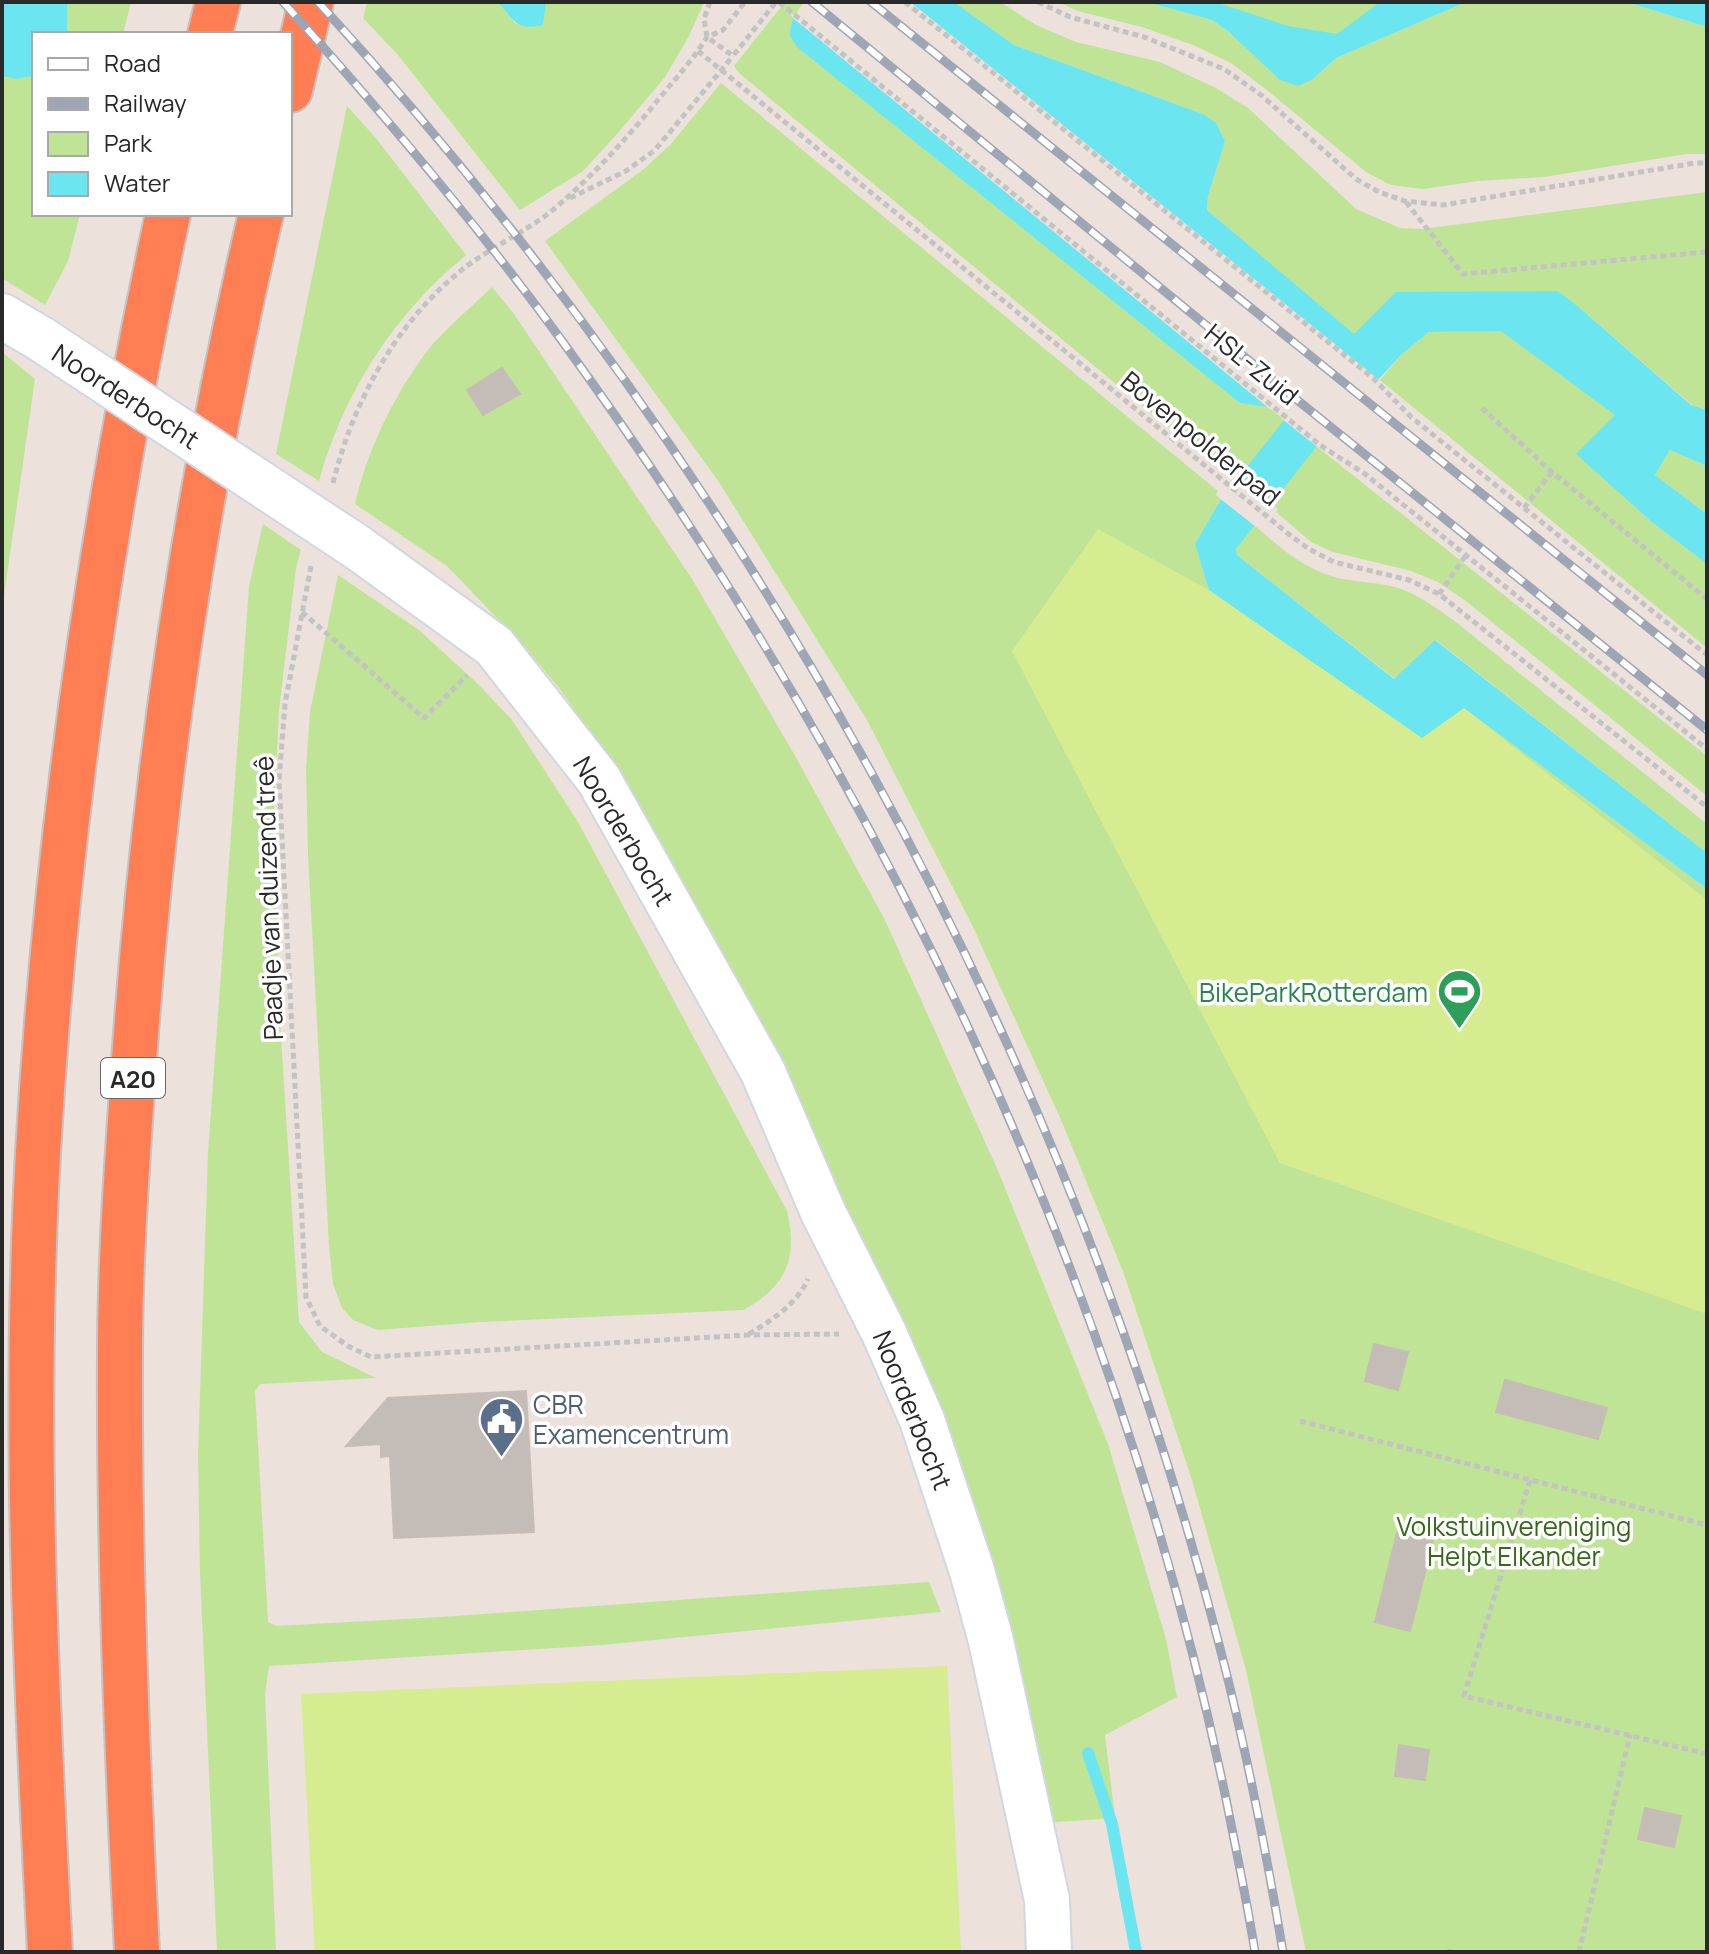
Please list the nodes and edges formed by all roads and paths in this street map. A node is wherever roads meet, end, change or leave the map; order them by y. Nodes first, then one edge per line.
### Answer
1 (218, 2) edge
2 (311, 2) edge
3 (710, 2) edge
4 (745, 2) edge
5 (777, 2) edge
6 (905, 2) edge
7 (1038, 2) edge
8 (210, 32) edge
9 (707, 37) junction
10 (698, 51) junction
11 (733, 56) junction
12 (721, 70) junction
13 (292, 82) edge
14 (1707, 163) edge
15 (1405, 201) junction
16 (562, 202) junction
17 (168, 216) edge
18 (261, 216) edge
19 (1707, 252) edge
20 (2, 316) edge
21 (1482, 408) dead end
22 (1552, 472) junction
23 (330, 492) dead end
24 (1524, 508) junction
25 (315, 553) dead end
26 (1466, 555) junction
27 (1439, 594) junction
28 (1707, 599) edge
29 (301, 612) junction
30 (1707, 655) edge
31 (465, 677) dead end
32 (1707, 749) edge
33 (1707, 807) edge
34 (809, 1277) dead end
35 (884, 1333) junction
36 (748, 1335) junction
37 (1300, 1421) dead end
38 (1530, 1480) junction
39 (1707, 1525) edge
40 (1630, 1735) junction
41 (1707, 1754) edge
42 (50, 1952) edge
43 (137, 1952) edge
44 (1049, 1952) edge
45 (1579, 1952) edge

1 - 8 highway
2 - 13 highway
3 - 9 path
4 - 9 path
5 - 11 path
5 - 26 path, HSL-Zuid
6 - 24 path
7 - 15 path
9 - 10 path
9 - 11 path
10 - 12 path, Bovenpolderpad
10 - 16 path
11 - 12 path
12 - 16 path
12 - 27 path, Bovenpolderpad
14 - 15 path
15 - 19 path
16 - 23 path
17 - 42 highway
18 - 43 highway, A20
20 - 35 street, Noorderbocht, bridge
21 - 22 path
22 - 24 path
22 - 28 path
24 - 30 path
25 - 29 path, Paadje van duizend treê
26 - 27 path
26 - 32 path, HSL-Zuid
27 - 33 path, Bovenpolderpad
29 - 31 path
29 - 36 path, Paadje van duizend treê
34 - 36 path
35 - 36 path, Paadje van duizend treê
35 - 44 street, Noorderbocht
37 - 38 path
38 - 39 path
38 - 40 path
40 - 41 path
40 - 45 path

